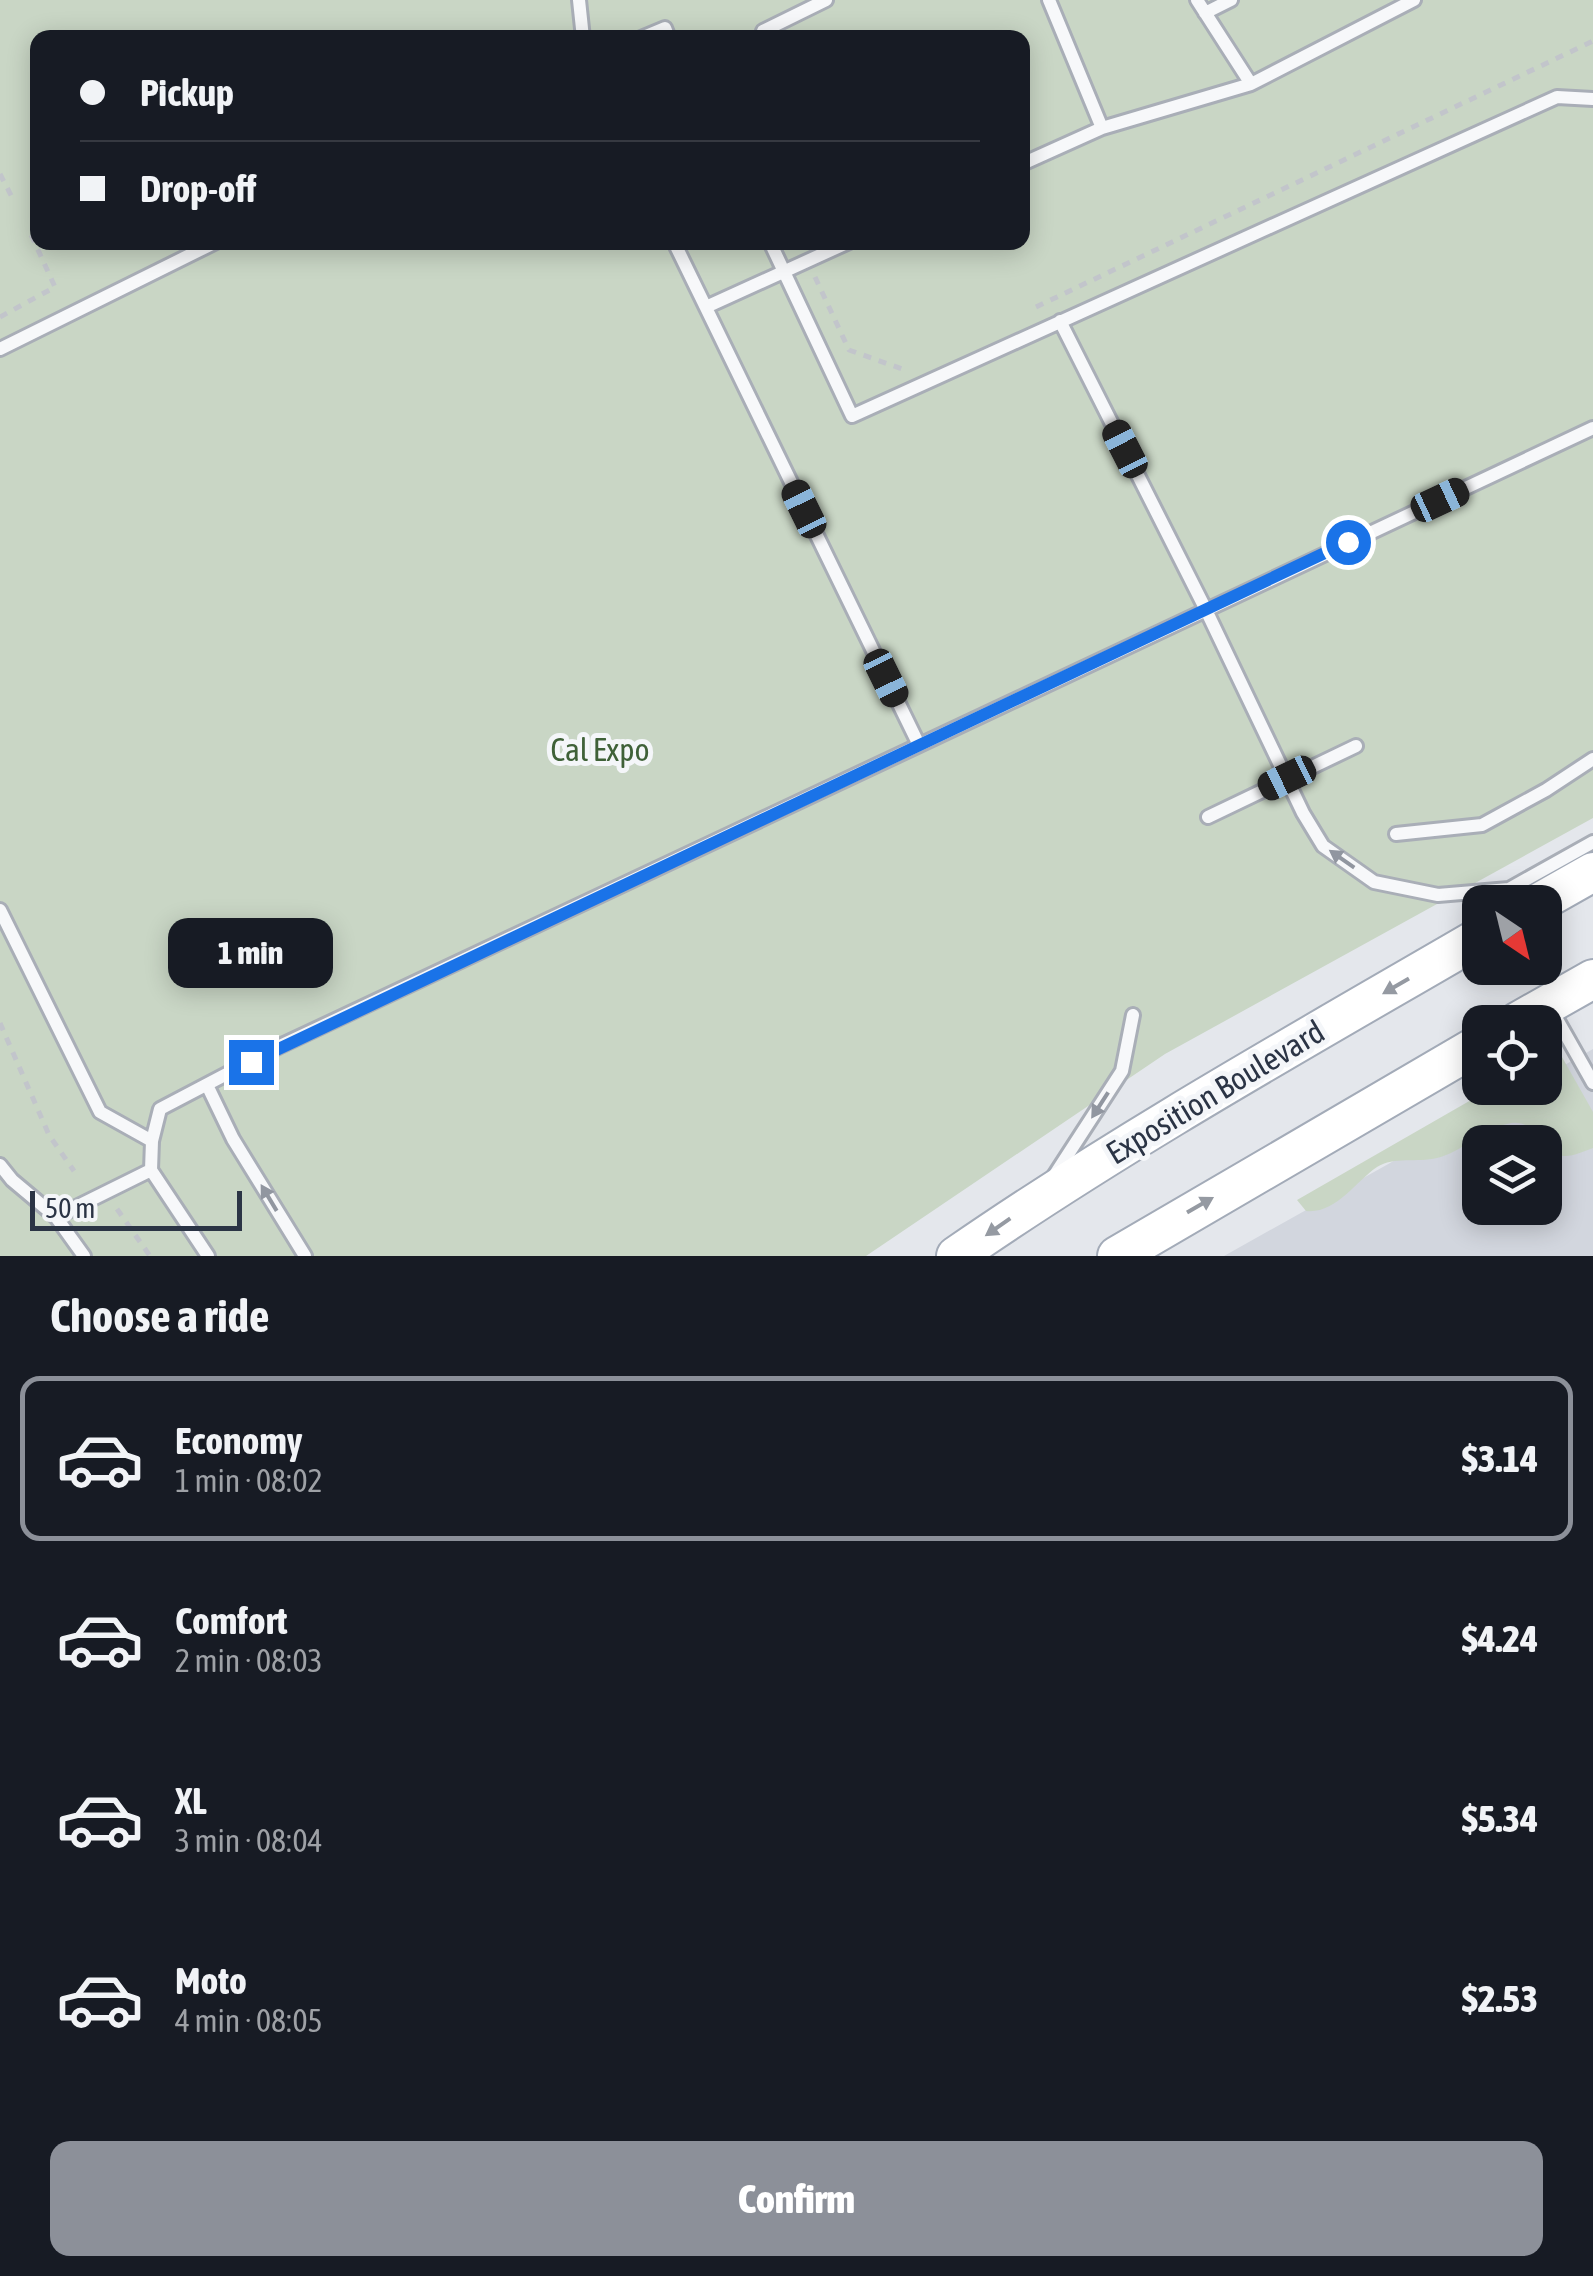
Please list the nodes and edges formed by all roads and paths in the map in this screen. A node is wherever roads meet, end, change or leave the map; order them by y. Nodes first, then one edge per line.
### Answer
1 (579, 0) edge
2 (826, 0) edge
3 (1049, 0) edge
4 (1231, 0) edge
5 (1414, 0) edge
6 (1201, 6) edge
7 (582, 30) edge
8 (764, 30) edge
9 (1593, 41) edge
10 (1251, 84) junction
11 (1593, 99) edge
12 (1102, 128) junction
13 (1030, 160) edge
14 (0, 174) edge
15 (14, 201) dead end
16 (28, 228) dead end
17 (30, 232) edge
18 (38, 250) edge
19 (200, 250) edge
20 (678, 250) edge
21 (774, 250) edge
22 (832, 250) edge
23 (808, 261) junction
24 (784, 272) junction
25 (706, 307) junction
26 (1028, 311) dead end
27 (0, 317) edge
28 (1060, 321) junction
29 (0, 350) edge
30 (922, 362) dead end
31 (1593, 428) edge
32 (1206, 610) junction
33 (918, 745) junction
34 (1356, 746) dead end
35 (1593, 759) edge
36 (1287, 778) junction
37 (1208, 817) dead end
38 (1396, 834) dead end
39 (1593, 842) edge
40 (1593, 872) edge
41 (1562, 890) edge
42 (0, 910) edge
43 (1462, 948) edge
44 (1593, 979) edge
45 (1548, 1005) edge
46 (1133, 1015) dead end
47 (0, 1022) edge
48 (1562, 1048) edge
49 (1462, 1054) edge
50 (1593, 1084) edge
51 (207, 1085) junction
52 (152, 1142) junction
53 (0, 1165) edge
54 (74, 1170) dead end
55 (152, 1170) junction
56 (1039, 1198) junction
57 (113, 1204) dead end
58 (56, 1216) junction
59 (84, 1256) edge
60 (150, 1256) edge
61 (208, 1256) edge
62 (304, 1256) edge
63 (956, 1256) edge
64 (1116, 1256) edge

1 - 7 lane
2 - 8 lane
3 - 12 lane
4 - 6 lane
5 - 10 lane
6 - 10 lane
9 - 26 path
10 - 12 lane
11 - 28 lane
12 - 13 lane
14 - 15 path
16 - 17 path
18 - 27 path
19 - 29 lane
20 - 25 lane
21 - 24 lane
22 - 23 lane
23 - 24 lane
23 - 30 path
24 - 25 lane
24 - 28 lane
25 - 33 lane
28 - 32 lane
31 - 32 lane
32 - 33 lane
32 - 36 lane
33 - 51 lane
34 - 36 lane
35 - 38 lane
36 - 37 lane
39 -> 36 lane
40 - 41 main road
42 - 52 lane
43 -> 56 main road, Exposition Boulevard
44 - 45 main road
46 -> 56 lane
47 - 54 path
48 - 50 lane
64 -> 49 main road
51 - 52 lane
62 -> 51 lane
52 - 55 lane
53 - 58 lane
55 - 58 lane
55 - 61 lane
56 -> 63 main road, Exposition Boulevard
57 - 60 path
58 - 59 lane

